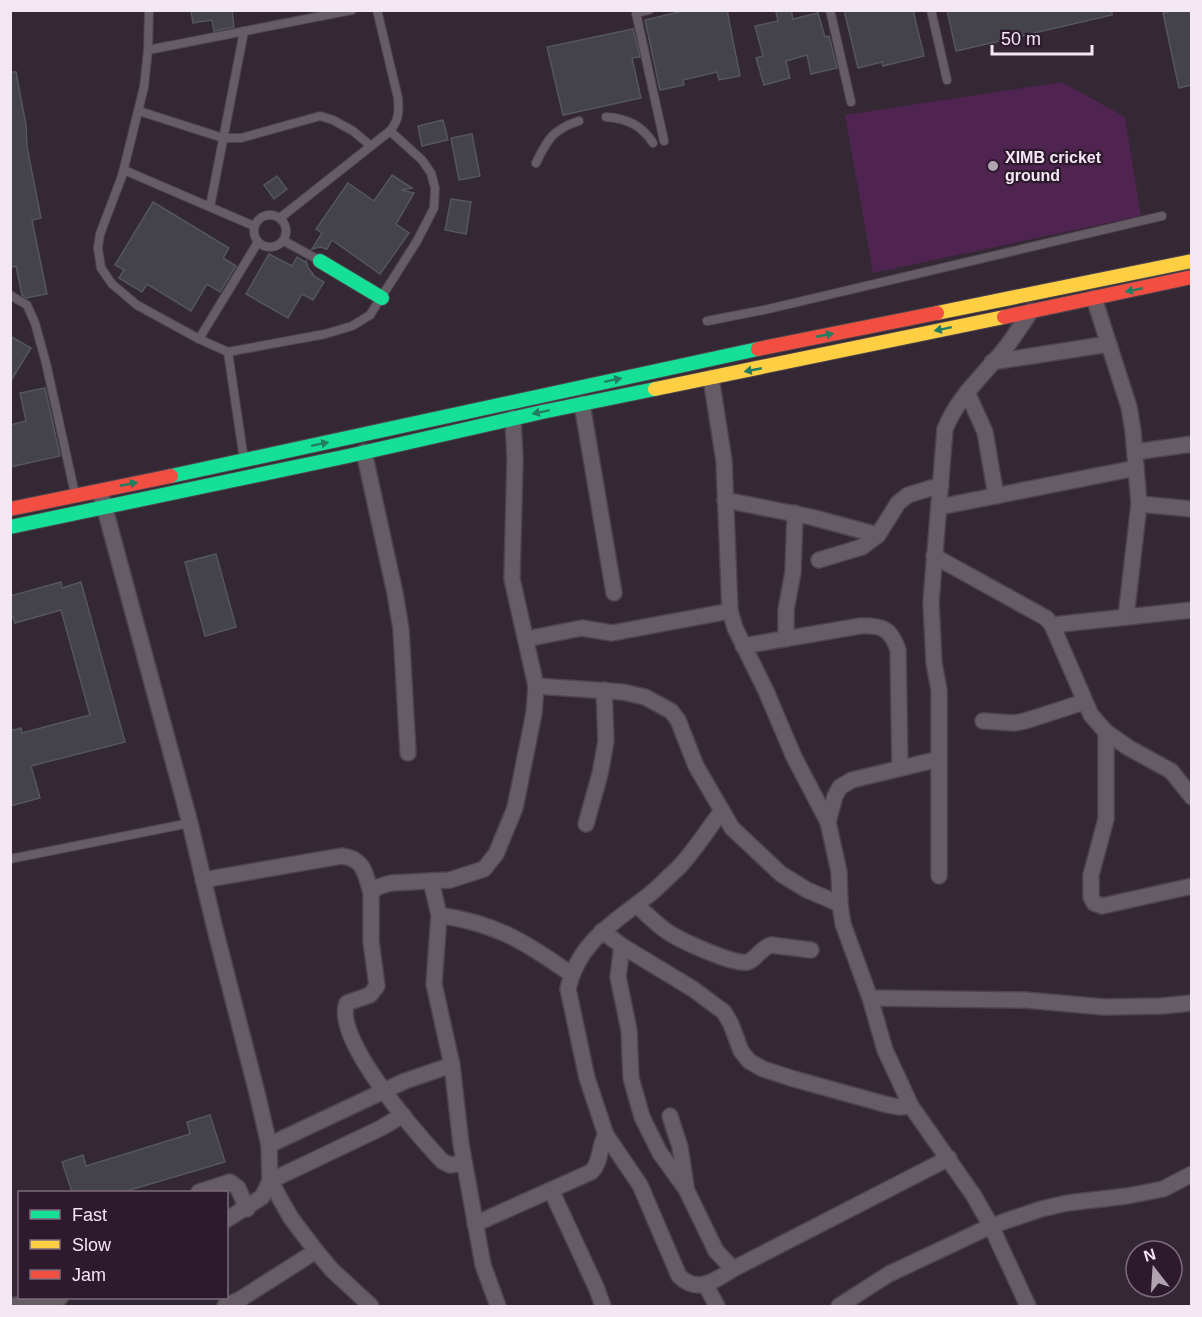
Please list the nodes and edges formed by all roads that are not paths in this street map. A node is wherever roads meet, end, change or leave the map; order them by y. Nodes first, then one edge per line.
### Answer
1 (148, 10) edge
2 (352, 10) edge
3 (377, 10) edge
4 (649, 10) edge
5 (830, 10) edge
6 (931, 10) edge
7 (244, 31) junction
8 (148, 50) junction
9 (947, 80) dead end
10 (851, 102) dead end
11 (139, 111) junction
12 (606, 117) dead end
13 (579, 121) dead end
14 (390, 131) junction
15 (223, 138) junction
16 (664, 141) dead end
17 (653, 143) dead end
18 (371, 146) junction
19 (536, 163) dead end
20 (124, 170) junction
21 (210, 207) junction
22 (1162, 216) dead end
23 (280, 218) junction
24 (254, 226) junction
25 (284, 241) junction
26 (258, 242) junction
27 (320, 261) joint
28 (1191, 261) edge
29 (1191, 277) edge
30 (10, 295) edge
31 (382, 298) junction
32 (1094, 298) junction
33 (1031, 311) junction
34 (707, 321) dead end
35 (199, 339) junction
36 (1109, 344) junction
37 (228, 352) junction
38 (992, 362) junction
39 (711, 378) junction
40 (968, 392) junction
41 (582, 404) junction
42 (513, 418) junction
43 (1191, 444) edge
44 (364, 452) junction
45 (1135, 452) junction
46 (244, 461) junction
47 (1136, 468) junction
48 (248, 476) junction
49 (940, 485) junction
50 (99, 490) junction
51 (75, 495) junction
52 (996, 496) junction
53 (725, 500) junction
54 (1139, 504) junction
55 (104, 507) junction
56 (939, 507) junction
57 (10, 509) edge
58 (1191, 509) edge
59 (795, 513) junction
60 (10, 527) edge
61 (878, 535) junction
62 (934, 556) junction
63 (819, 560) dead end
64 (614, 593) dead end
65 (1191, 610) edge
66 (730, 611) junction
67 (1126, 617) junction
68 (1052, 625) junction
69 (526, 639) junction
70 (786, 639) junction
71 (743, 646) junction
72 (536, 686) junction
73 (604, 690) junction
74 (1084, 702) junction
75 (983, 721) dead end
76 (1106, 732) junction
77 (408, 753) dead end
78 (939, 759) junction
79 (900, 768) junction
80 (1191, 797) edge
81 (722, 811) junction
82 (828, 822) junction
83 (190, 823) junction
84 (586, 824) dead end
85 (10, 859) edge
86 (939, 876) dead end
87 (203, 880) junction
88 (431, 881) junction
89 (1191, 886) edge
90 (371, 893) junction
91 (840, 904) junction
92 (636, 905) junction
93 (439, 915) junction
94 (602, 931) junction
95 (622, 946) junction
96 (811, 950) dead end
97 (571, 974) junction
98 (870, 998) junction
99 (1191, 1003) edge
100 (453, 1065) junction
101 (384, 1092) junction
102 (911, 1106) junction
103 (403, 1115) junction
104 (670, 1116) dead end
105 (606, 1135) junction
106 (269, 1145) junction
107 (949, 1158) junction
108 (464, 1163) junction
109 (1191, 1174) edge
110 (270, 1181) junction
111 (686, 1189) junction
112 (551, 1190) junction
113 (202, 1191) edge
114 (247, 1209) junction
115 (228, 1219) edge
116 (475, 1224) junction
117 (992, 1226) junction
118 (316, 1251) junction
119 (733, 1269) junction
120 (705, 1284) junction
121 (57, 1299) edge
122 (10, 1306) edge
123 (225, 1306) edge
124 (371, 1306) edge
125 (498, 1306) edge
126 (603, 1306) edge
127 (717, 1306) edge
128 (839, 1306) edge
129 (1028, 1306) edge

1 - 8 lane
2 - 7 lane
3 - 14 lane
4 - 16 lane
5 - 10 lane
6 - 9 lane
7 - 8 lane
7 - 15 lane
8 - 11 lane
11 - 15 lane
11 - 20 lane
12 - 17 lane
13 - 19 lane
14 - 18 lane
14 - 31 lane
15 - 18 lane
15 - 21 lane
18 - 23 lane
20 - 21 lane
20 - 35 lane
21 - 24 lane
22 - 34 lane
23 - 24 lane
23 - 25 lane
24 - 26 lane
25 - 26 lane
25 - 27 lane
26 - 35 lane
27 - 31 street
46 -> 28 street
29 -> 32 street
30 - 51 lane
31 - 37 lane
32 - 33 street
32 - 36 street
33 - 38 street
33 -> 39 street
35 - 37 lane
36 - 38 street
36 - 45 street
37 - 46 lane
38 - 40 street
39 - 41 street
39 - 53 street
40 - 49 street
40 - 52 street
41 -> 42 street
41 - 64 street
42 - 44 street
42 - 69 street
43 - 45 street
44 - 48 street
44 - 77 street
45 - 47 street
46 - 48 lane
50 -> 46 street
47 - 52 street
47 - 54 street
48 - 55 street
49 - 56 street
49 - 61 street
50 - 51 street
50 - 55 street
51 - 57 street
52 - 56 street
53 - 59 street
53 - 66 street
54 - 58 street
54 - 67 street
55 - 60 street
55 - 83 street
56 - 62 street
59 - 61 street
59 - 70 street
61 - 63 street
62 - 68 street
62 - 78 street
65 - 67 street
66 - 69 street
66 - 71 street
67 - 68 street
68 - 74 street
69 - 72 street
70 - 71 street
70 - 79 street
71 - 82 street
72 - 73 street
72 - 88 street
73 - 81 street
73 - 84 street
74 - 75 street
74 - 76 street
76 - 80 street
76 - 89 street
78 - 79 street
78 - 86 street
79 - 82 street
81 - 91 street
81 - 92 street
82 - 91 street
83 - 85 lane
83 - 87 street
87 - 90 street
87 - 106 street
88 - 90 street
88 - 93 street
90 - 101 street
91 - 98 street
92 - 94 street
92 - 96 street
93 - 97 street
93 - 100 street
94 - 95 street
94 - 97 street
95 - 102 street
95 - 111 street
97 - 105 street
98 - 99 street
98 - 102 street
100 - 101 street
100 - 108 street
101 - 103 street
101 - 106 street
102 - 107 street
103 - 108 street
103 - 110 street
104 - 111 street
105 - 112 street
105 - 120 street
106 - 110 street
107 - 117 street
107 - 119 street
108 - 116 street
109 - 117 street
110 - 114 street
110 - 118 street
111 - 119 street
112 - 116 street
112 - 126 street
113 - 114 street
114 - 115 street
116 - 125 street
117 - 128 street
117 - 129 street
118 - 123 street
118 - 124 street
119 - 120 street
120 - 127 street
121 - 122 street

